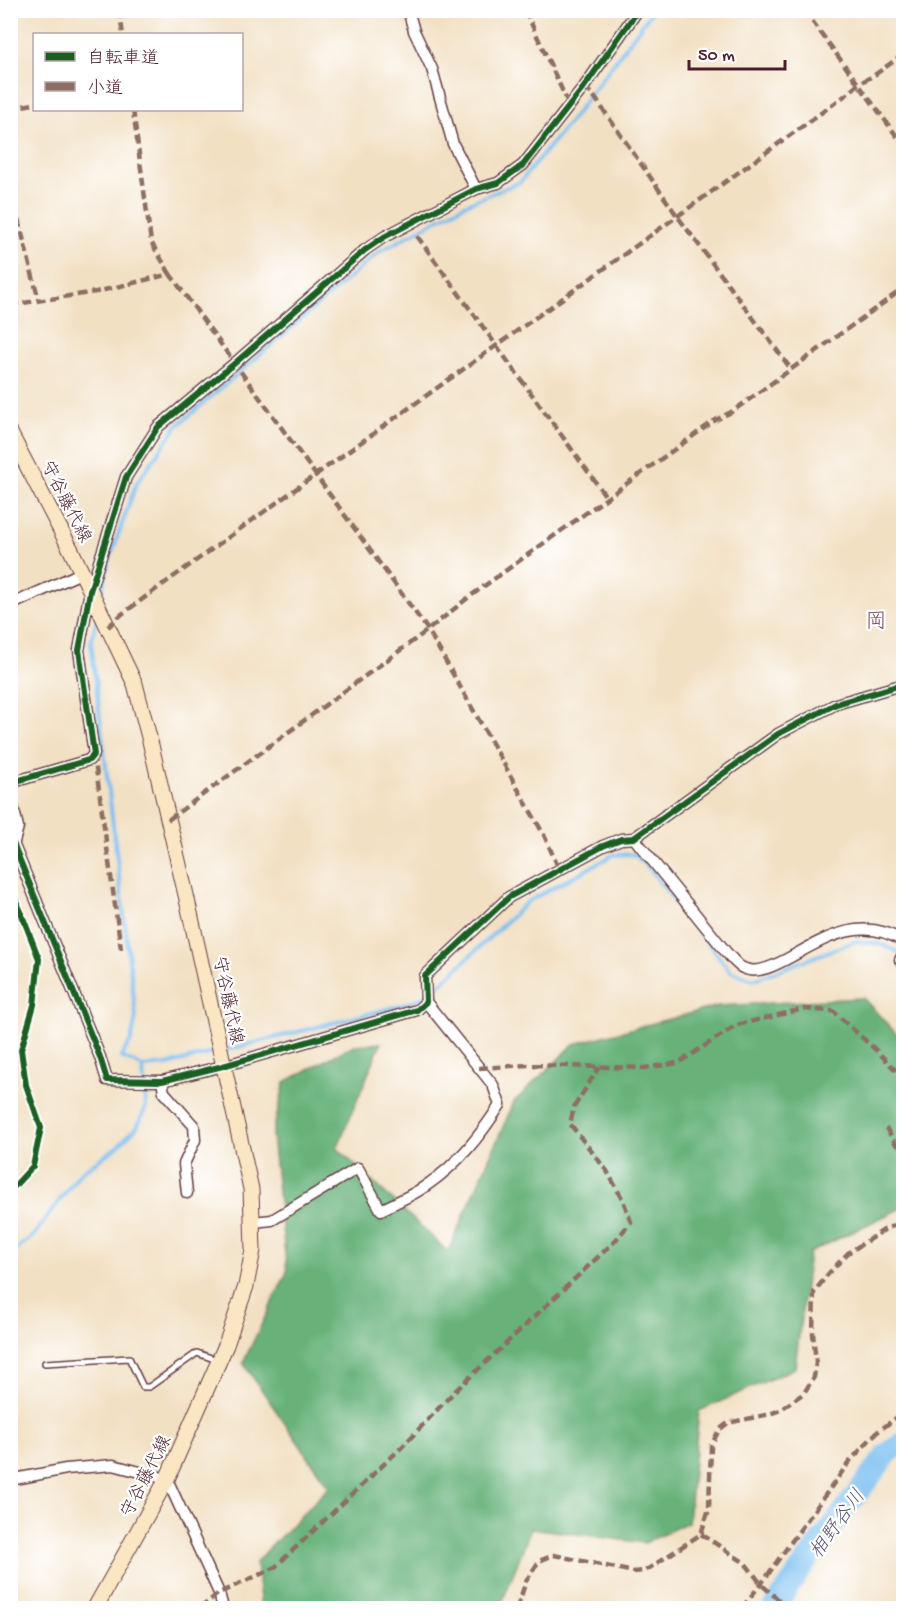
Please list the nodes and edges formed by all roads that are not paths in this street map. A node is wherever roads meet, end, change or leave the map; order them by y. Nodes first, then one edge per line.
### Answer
1 (408, 10) edge
2 (638, 10) edge
3 (476, 189) junction
4 (10, 433) edge
5 (81, 573) junction
6 (90, 593) junction
7 (10, 605) edge
8 (903, 684) edge
9 (10, 787) edge
10 (10, 794) edge
11 (634, 838) junction
12 (12, 839) edge
13 (903, 942) edge
14 (903, 953) edge
15 (903, 962) edge
16 (426, 1002) junction
17 (221, 1056) junction
18 (157, 1081) junction
19 (187, 1194) dead end
20 (253, 1222) junction
21 (219, 1361) junction
22 (45, 1363) dead end
23 (167, 1479) junction
24 (10, 1480) edge
25 (95, 1608) edge
26 (223, 1608) edge

1 - 3 street
2 - 3 street
3 - 6 street
4 - 5 main road, 守谷藤代線
5 - 6 main road, 守谷藤代線
5 - 7 street
6 - 9 street
6 - 17 main road, 守谷藤代線
8 - 11 street
10 - 12 street
11 - 13 street
11 - 16 street
12 - 18 street
14 - 15 street
16 - 17 street
16 - 20 street
17 - 18 street
17 - 20 main road, 守谷藤代線
18 - 19 street
20 - 21 main road, 守谷藤代線
21 - 22 lane
21 - 23 main road, 守谷藤代線
23 - 24 street
23 - 25 main road, 守谷藤代線
23 - 26 street

